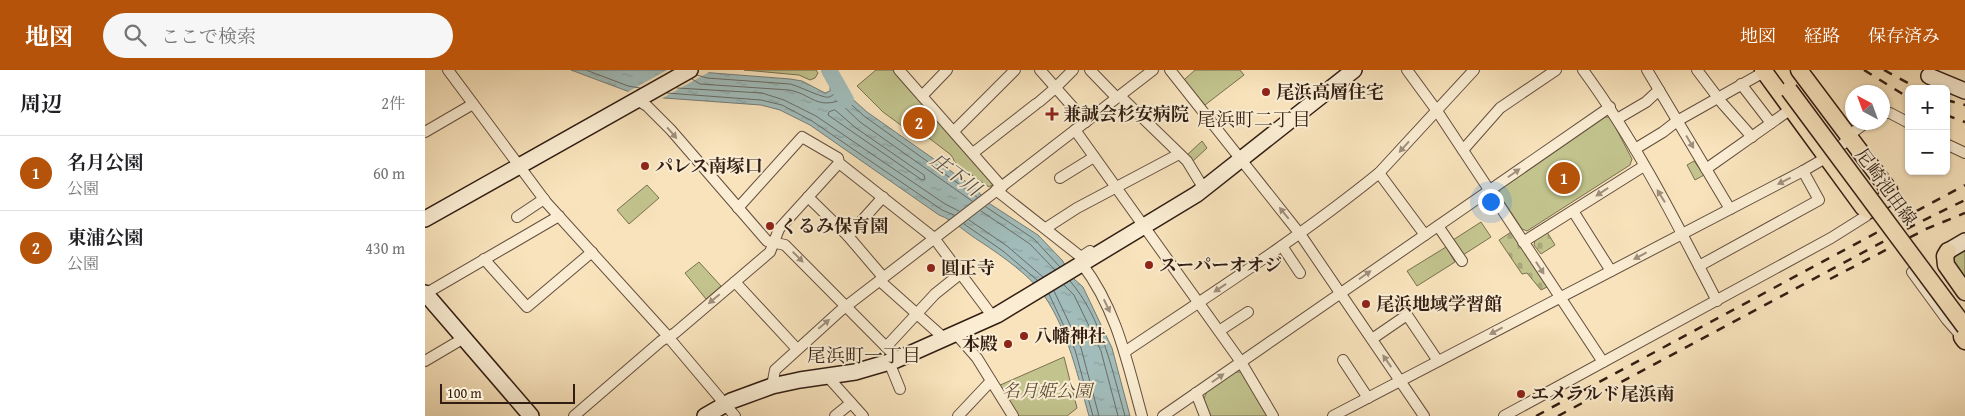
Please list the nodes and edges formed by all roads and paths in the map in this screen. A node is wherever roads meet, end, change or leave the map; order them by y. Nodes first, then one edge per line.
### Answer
1 (448, 70) edge
2 (690, 70) edge
3 (899, 70) edge
4 (947, 70) edge
5 (1015, 70) edge
6 (1039, 70) edge
7 (1073, 70) edge
8 (1090, 70) edge
9 (1153, 70) edge
10 (1170, 70) edge
11 (1354, 70) edge
12 (1407, 70) edge
13 (1474, 70) edge
14 (1556, 70) edge
15 (1583, 70) edge
16 (1647, 70) edge
17 (1697, 70) edge
18 (1787, 70) edge
19 (1767, 71) edge
20 (1929, 76) dead end
21 (1795, 81) edge
22 (1741, 84) junction
23 (1055, 88) junction
24 (1659, 90) junction
25 (1965, 91) edge
26 (922, 96) junction
27 (1118, 97) junction
28 (1719, 98) junction
29 (638, 99) junction
30 (473, 104) junction
31 (1610, 107) junction
32 (1791, 109) junction
33 (1437, 111) junction
34 (1890, 113) edge
35 (1617, 119) junction
36 (1677, 121) junction
37 (1905, 121) edge
38 (1086, 122) junction
39 (1771, 124) junction
40 (1075, 130) junction
41 (1856, 130) edge
42 (425, 132) edge
43 (954, 132) junction
44 (1752, 137) junction
45 (1850, 138) junction
46 (1950, 146) edge
47 (1635, 149) junction
48 (1463, 150) junction
49 (973, 153) junction
50 (1965, 153) edge
51 (1179, 154) junction
52 (1826, 156) junction
53 (1094, 158) junction
54 (1241, 160) junction
55 (839, 163) junction
56 (519, 166) junction
57 (1643, 166) junction
58 (1706, 169) junction
59 (1803, 171) junction
60 (1379, 173) junction
61 (1060, 178) dead end
62 (999, 188) junction
63 (1116, 188) junction
64 (1204, 189) junction
65 (1489, 190) junction
66 (808, 197) junction
67 (883, 197) junction
68 (545, 199) junction
69 (738, 208) junction
70 (1730, 209) junction
71 (1869, 210) junction
72 (1573, 211) junction
73 (559, 216) junction
74 (517, 217) dead end
75 (425, 219) edge
76 (1141, 224) junction
77 (1438, 226) junction
78 (1045, 228) junction
79 (1300, 234) junction
80 (1682, 234) junction
81 (1425, 235) junction
82 (848, 236) junction
83 (934, 238) junction
84 (1965, 241) edge
85 (774, 242) junction
86 (1523, 242) junction
87 (1282, 246) junction
88 (1948, 251) joint
89 (591, 252) junction
90 (485, 259) junction
91 (1462, 261) dead end
92 (1080, 266) junction
93 (1699, 266) junction
94 (1611, 271) junction
95 (1912, 272) dead end
96 (1300, 273) dead end
97 (960, 274) junction
98 (881, 279) junction
99 (735, 282) junction
100 (1965, 292) edge
101 (1340, 293) junction
102 (425, 294) edge
103 (1560, 297) junction
104 (1717, 301) junction
105 (1199, 302) junction
106 (847, 306) junction
107 (1965, 310) edge
108 (1248, 312) dead end
109 (916, 314) junction
110 (993, 318) junction
111 (1219, 331) junction
112 (1964, 335) edge
113 (668, 336) junction
114 (951, 336) junction
115 (464, 338) junction
116 (1371, 339) junction
117 (885, 347) junction
118 (797, 349) junction
119 (1125, 351) junction
120 (1343, 360) dead end
121 (425, 361) edge
122 (893, 361) junction
123 (1438, 361) junction
124 (1241, 362) junction
125 (1603, 362) junction
126 (827, 376) junction
127 (991, 380) junction
128 (1400, 381) junction
129 (772, 386) junction
130 (900, 389) dead end
131 (1196, 393) junction
132 (1368, 398) junction
133 (851, 403) junction
134 (732, 413) edge
135 (531, 416) edge
136 (574, 416) edge
137 (705, 416) edge
138 (835, 416) edge
139 (863, 416) edge
140 (958, 416) edge
141 (1013, 416) edge
142 (1142, 416) edge
143 (1163, 416) edge
144 (1205, 416) edge
145 (1273, 416) edge
146 (1333, 416) edge
147 (1424, 416) edge
148 (1503, 416) edge

1 - 30 street
2 - 29 street
3 - 26 street
4 - 26 street
5 - 43 street
6 - 23 street
7 - 23 street
8 - 27 street
9 - 27 street
10 - 54 street
11 - 54 street
12 - 33 street
13 - 33 street
14 - 48 street
15 - 31 street
16 - 24 street
17 - 28 street
18 - 21 main road, 尼崎池田線
19 - 21 main road, 尼崎池田線
19 - 22 street
19 - 32 main road
20 - 25 street
21 - 45 main road
21 - 107 main road, 尼崎池田線
21 - 112 main road, 尼崎池田線, bridge
22 - 28 street
22 - 39 street
23 - 38 street
23 - 49 street
24 - 35 street
24 - 36 street
26 - 43 street
27 - 38 street
27 - 51 street
28 - 36 street
28 - 44 street
29 - 56 street
29 -> 69 street
30 - 42 street
30 - 56 street
31 - 35 street
65 -> 31 street
32 - 39 street
32 - 52 main road
33 - 48 street
33 -> 60 street
34 - 37 street
35 - 47 street
36 - 47 street
36 -> 58 street
38 - 40 street
39 - 44 street
40 - 53 street
40 - 62 street
41 - 45 street
43 - 49 street
44 - 58 street
45 - 52 street
45 - 71 main road
46 - 50 street
47 - 57 street
48 - 65 street
49 - 62 street
51 - 63 street
51 - 64 street
52 - 59 street
52 - 71 main road
53 - 61 street
53 - 63 street
54 - 64 street
79 -> 54 street
55 - 66 street
55 - 67 street
55 - 69 street
56 - 68 street
56 - 75 street
57 -> 72 street
80 -> 57 street
58 - 70 street
59 -> 70 street
59 - 93 street
60 - 79 street
60 - 81 street
62 - 78 street
62 - 83 street
63 - 76 street
63 - 78 street
64 - 76 street
65 - 77 street
65 - 86 street
66 - 82 street
66 - 85 street
67 - 82 street
67 - 83 street
68 - 73 street
68 - 74 street
69 - 85 street
70 - 80 street
71 - 104 street
72 - 86 street
72 - 94 street
73 - 89 street
73 - 90 street
76 - 78 street
76 - 92 street
76 - 105 street
77 - 81 street
77 - 91 street
79 - 87 street
79 - 101 street
80 - 93 street
80 -> 94 street
101 -> 81 street
82 - 98 street
83 - 97 street
83 - 98 street
84 - 88 street
85 - 99 street
85 -> 106 street
86 -> 103 street
87 - 96 street
87 -> 105 street
88 - 100 main road
89 - 90 street
89 - 113 street
90 - 102 street
92 - 110 street
92 -> 119 street
93 - 104 street
94 - 103 street
95 - 112 street
97 - 109 street
97 - 110 street
98 - 106 street
98 - 109 street
99 -> 113 street
99 - 118 street
101 - 116 street
101 - 124 street
102 - 115 street
103 -> 123 street
103 - 125 street
104 - 125 street
105 - 111 street
105 - 119 street
106 - 117 street
118 -> 106 street
108 - 111 street
109 - 114 street
109 - 117 street
110 - 114 street
111 - 124 street
113 - 134 street
113 - 136 street
114 - 122 street
114 - 127 street
115 - 121 street
115 - 135 street
116 - 123 street
128 -> 116 street
117 - 122 street
118 - 129 street
119 - 142 street
120 - 132 street
122 - 126 street
122 - 130 street
123 - 128 street
131 -> 124 street
124 - 145 street
125 - 148 street
126 - 129 street
126 - 133 street
127 - 140 street
127 - 141 street
128 - 132 street
128 - 147 street
129 - 134 street
131 - 143 street
131 - 144 street
132 - 146 street
133 - 138 street
133 - 139 street
134 - 137 street

